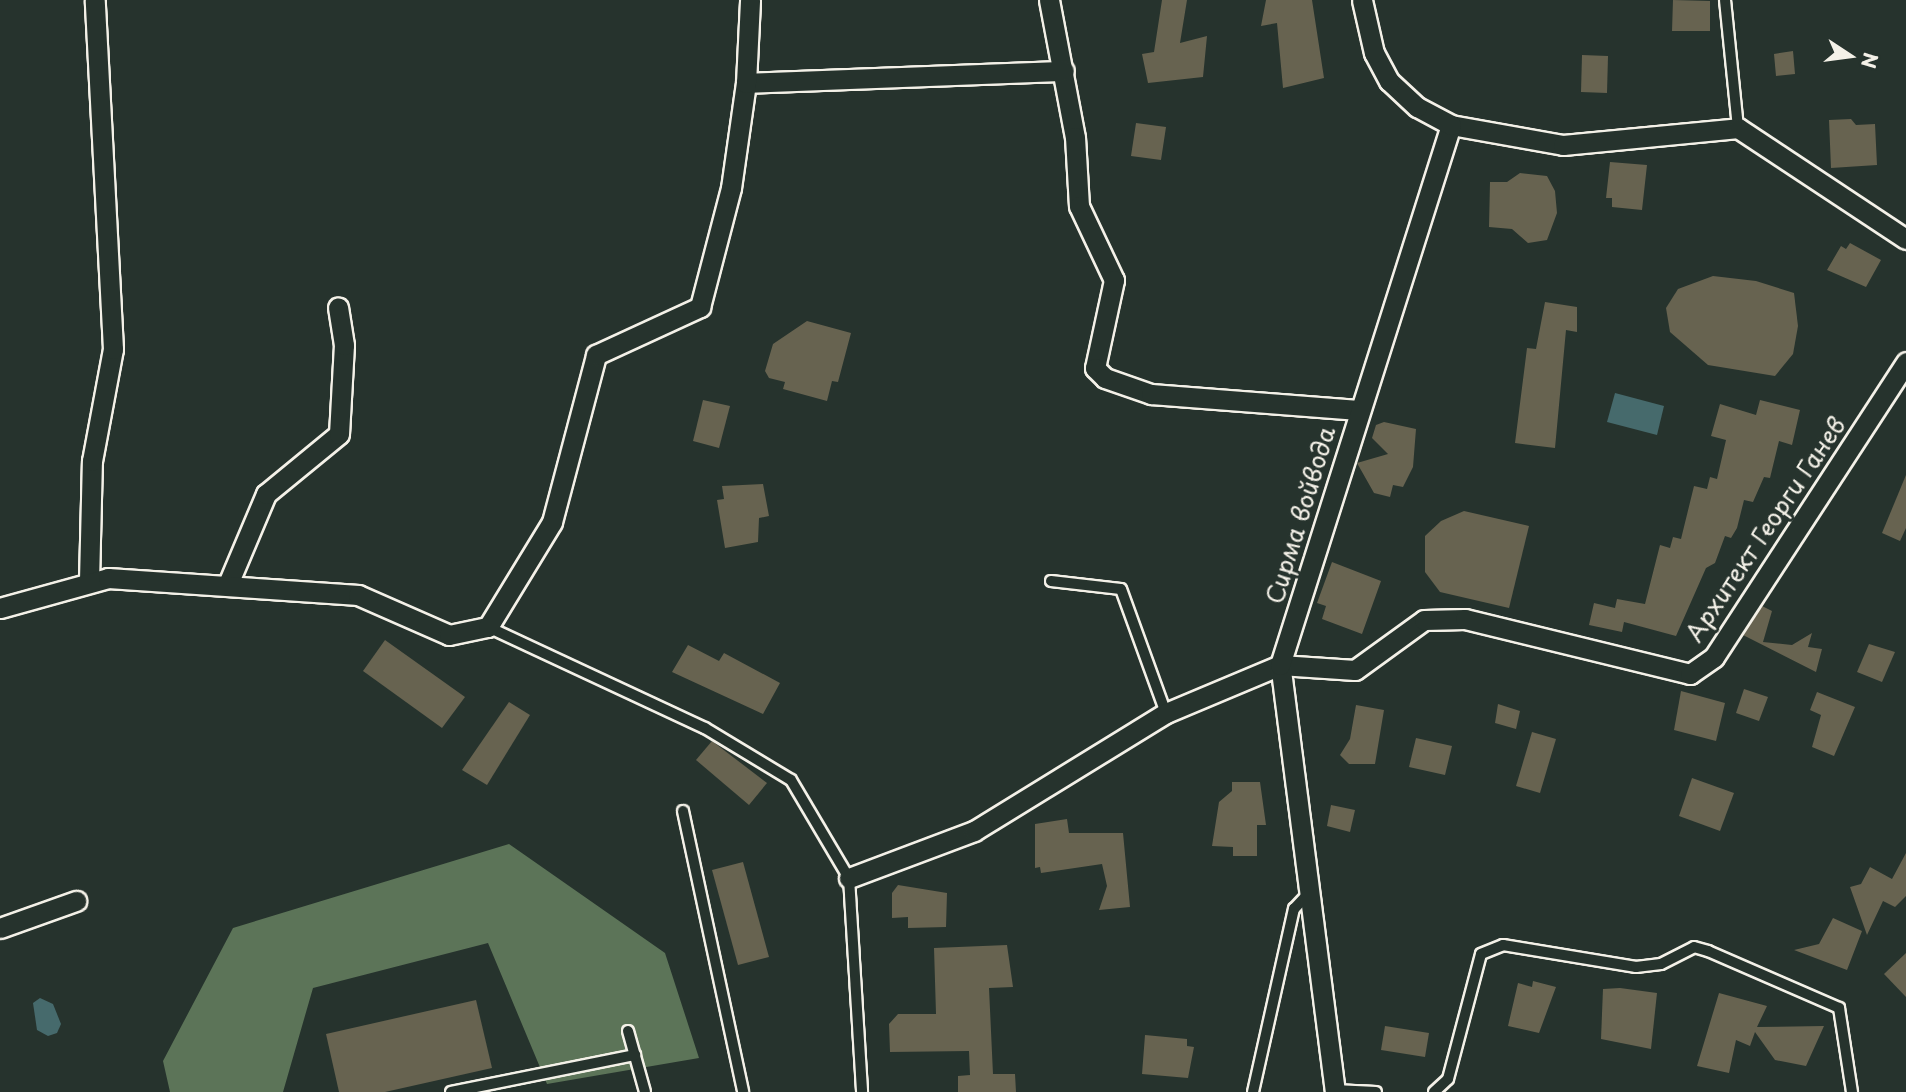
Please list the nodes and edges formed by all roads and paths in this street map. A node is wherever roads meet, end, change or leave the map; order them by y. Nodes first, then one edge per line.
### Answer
1 (95, 0) edge
2 (750, 0) edge
3 (1049, 0) edge
4 (1362, 0) edge
5 (1725, 0) edge
6 (1064, 71) junction
7 (746, 83) junction
8 (1451, 125) junction
9 (1738, 128) junction
10 (1906, 239) edge
11 (338, 307) dead end
12 (1906, 362) edge
13 (1358, 410) junction
14 (89, 581) junction
15 (1051, 581) dead end
16 (228, 583) junction
17 (0, 608) edge
18 (488, 628) junction
19 (1280, 664) junction
20 (1166, 713) junction
21 (683, 811) dead end
22 (849, 878) junction
23 (1311, 890) junction
24 (76, 901) dead end
25 (0, 928) edge
26 (628, 1031) dead end
27 (635, 1055) junction
28 (1334, 1091) edge
29 (451, 1092) edge
30 (645, 1092) edge
31 (743, 1092) edge
32 (862, 1092) edge
33 (1253, 1092) edge
34 (1376, 1092) edge
35 (1434, 1092) edge
36 (1852, 1092) edge

1 - 14 street
2 - 7 street
3 - 6 street
4 - 8 street
5 - 9 lane
6 - 7 street
6 - 13 street
7 - 18 street
8 - 9 street
8 - 13 street, Сирма войвода
9 - 10 street
11 - 16 street
12 - 19 street, Архитект Георги Ганев
13 - 19 street, Сирма войвода
14 - 16 street
14 - 17 street
15 - 20 lane
16 - 18 street
18 - 22 lane
19 - 20 street
19 - 23 street, Сирма войвода
20 - 22 street
21 - 31 lane
22 - 32 lane
23 - 28 street, Сирма войвода
23 - 33 lane
24 - 25 street
26 - 27 lane
27 - 29 lane
27 - 30 lane
28 - 34 lane
35 - 36 lane

